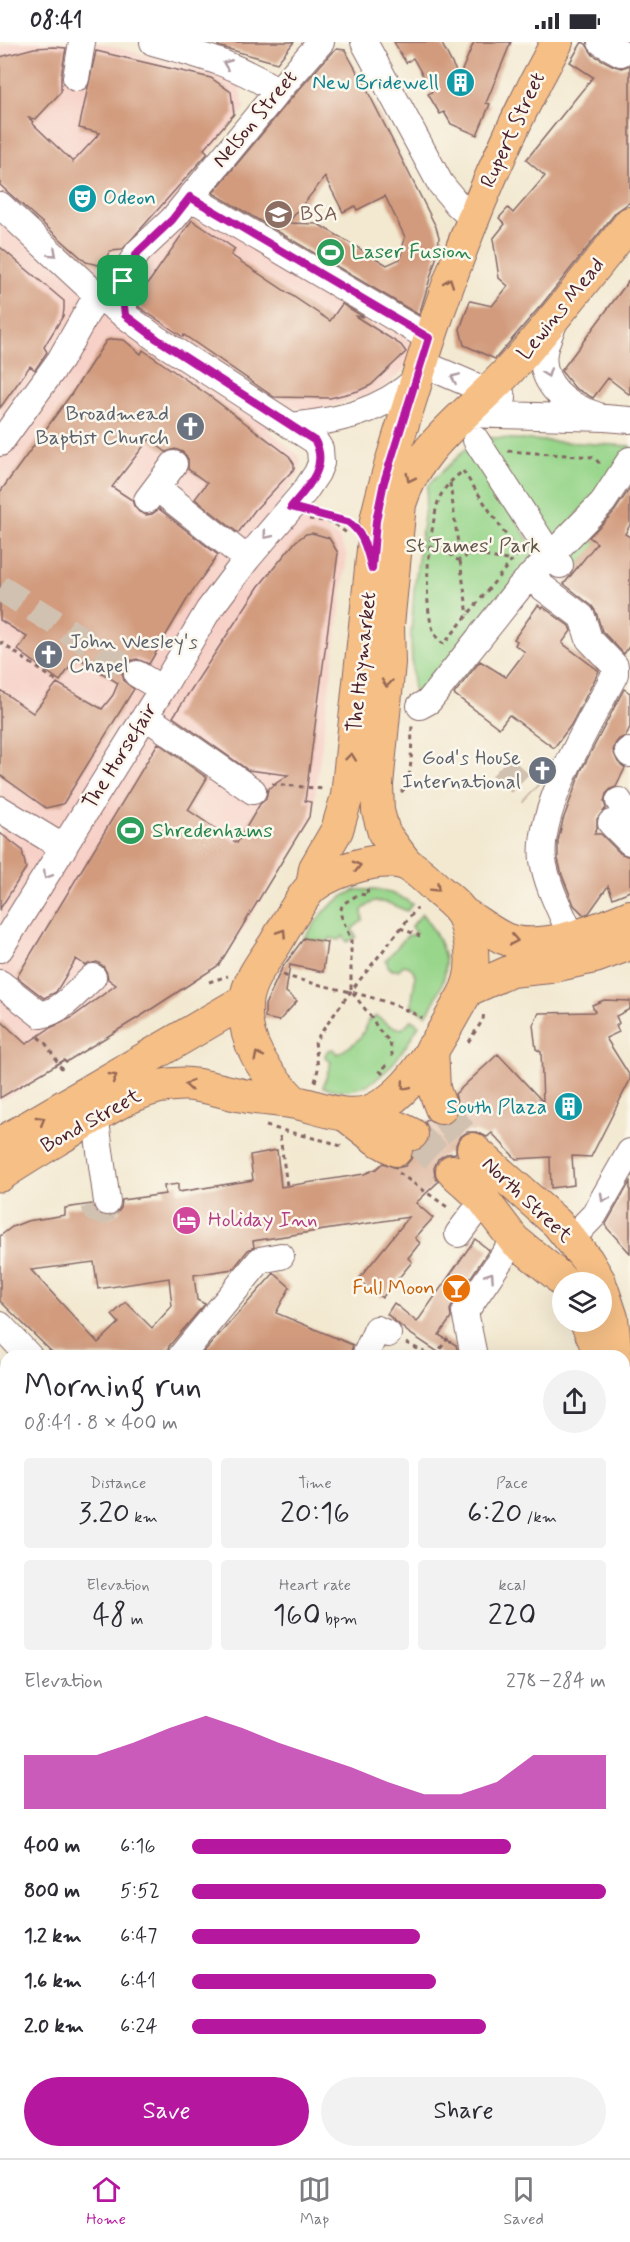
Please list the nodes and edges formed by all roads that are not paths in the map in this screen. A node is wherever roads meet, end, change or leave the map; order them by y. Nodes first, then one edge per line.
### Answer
1 (82, 42) edge
2 (153, 42) edge
3 (321, 42) edge
4 (364, 42) edge
5 (556, 42) edge
6 (76, 78) dead end
7 (278, 91) junction
8 (489, 181) junction
9 (440, 183) junction
10 (190, 197) junction
11 (0, 205) edge
12 (472, 218) junction
13 (630, 223) edge
14 (94, 299) junction
15 (125, 315) junction
16 (556, 317) junction
17 (422, 360) junction
18 (489, 392) junction
19 (566, 417) junction
20 (604, 418) junction
21 (630, 420) edge
22 (291, 426) junction
23 (461, 428) junction
24 (0, 443) edge
25 (630, 460) edge
26 (174, 464) dead end
27 (247, 559) junction
28 (555, 561) junction
29 (520, 569) junction
30 (137, 674) tunnel mouth
31 (162, 689) junction
32 (416, 712) road end
33 (145, 716) junction
34 (253, 791) dead end
35 (0, 809) edge
36 (623, 810) edge
37 (630, 842) edge
38 (64, 848) junction
39 (407, 864) junction
40 (312, 887) junction
41 (463, 913) junction
42 (630, 915) edge
43 (572, 937) junction
44 (630, 944) edge
45 (0, 949) edge
46 (93, 977) dead end
47 (254, 981) junction
48 (0, 983) edge
49 (466, 991) junction
50 (428, 1034) junction
51 (304, 1093) junction
52 (441, 1108) tunnel mouth
53 (356, 1113) junction
54 (85, 1122) junction
55 (0, 1144) edge
56 (401, 1152) tunnel mouth
57 (630, 1152) edge
58 (454, 1168) junction
59 (0, 1175) edge
60 (100, 1203) dead end
61 (571, 1239) junction
62 (514, 1240) junction
63 (280, 1256) dead end
64 (553, 1272) edge
65 (594, 1272) edge
66 (0, 1326) edge
67 (606, 1332) edge
68 (612, 1332) edge
69 (388, 1334) road end
70 (23, 1350) edge
71 (186, 1350) edge
72 (368, 1350) edge
73 (473, 1350) edge
74 (602, 1350) edge
75 (615, 1350) edge

1 - 6 street
7 -> 2 street
3 - 7 street, Nelson Street
4 - 9 street
5 - 8 main road, Rupert Street
7 - 10 street, Nelson Street
8 - 9 street
8 - 12 main road, Rupert Street
9 - 12 street
10 - 15 street, Nelson Street
10 - 17 street
11 -> 14 street, The Horsefair
17 -> 12 main road, Rupert Street
13 - 16 main road, Lewins Mead
14 - 15 street, The Horsefair
14 - 24 street
15 - 22 street, The Horsefair
16 - 18 main road, Lewins Mead
16 -> 20 street
18 -> 17 street
17 - 22 street
40 -> 17 main road, The Haymarket
18 - 19 street
18 - 23 main road, The Haymarket
19 - 20 street
19 - 23 street
20 - 21 street
22 -> 27 street, The Horsefair
23 - 28 street
23 -> 39 main road, The Haymarket
25 - 28 street
26 - 27 street
27 - 31 street, The Horsefair
28 - 29 street
29 - 32 street
29 - 43 street
30 - 31 street
31 - 33 street, The Horsefair
33 - 34 street
33 - 38 street, The Horsefair
35 - 38 street
36 - 37 street
38 -> 45 street, The Horsefair
40 -> 39 highway
39 -> 41 highway
47 -> 40 highway
41 -> 43 main road
41 - 49 highway
42 - 43 main road
44 - 49 main road
46 - 48 street
51 -> 47 highway
55 -> 47 highway, Bond Street
49 - 50 highway
50 - 52 main road
50 -> 53 highway
51 - 53 highway, Bond Street
51 -> 54 highway, Bond Street
53 - 56 main road
54 - 59 highway, Bond Street
54 - 60 street
57 -> 61 street
58 - 61 main road, North Street
58 - 62 main road, North Street
58 - 62 main road
61 - 65 main road, North Street
62 - 64 main road, North Street
73 -> 62 street
63 - 71 street
66 - 70 street
67 - 74 main road
68 - 75 main road
69 - 72 street

